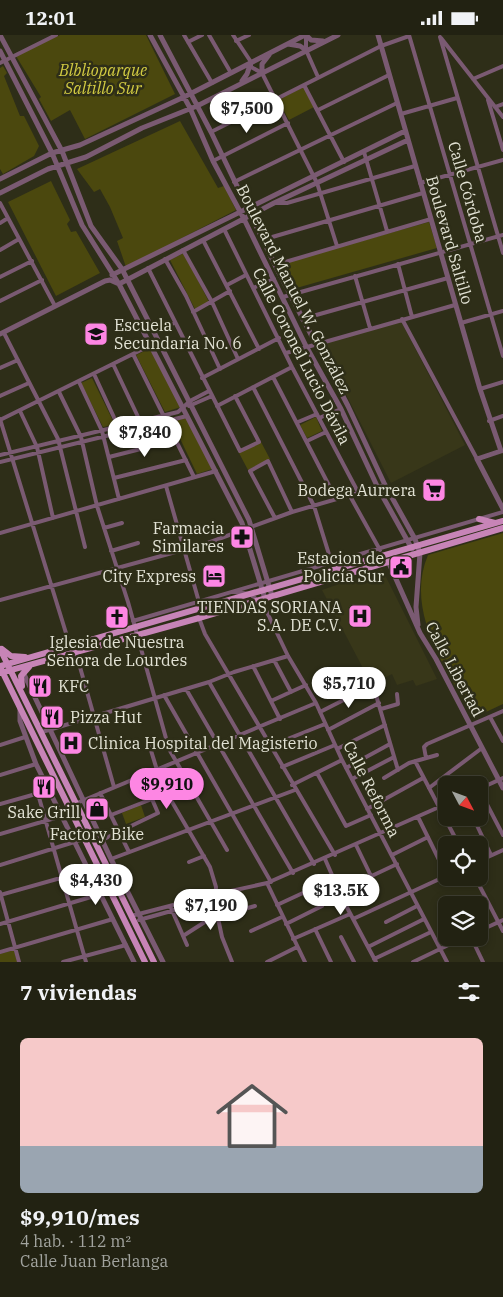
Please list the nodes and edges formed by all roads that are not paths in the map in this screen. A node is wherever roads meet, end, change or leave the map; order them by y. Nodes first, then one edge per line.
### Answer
1 (0, 35) edge
2 (56, 35) edge
3 (150, 35) edge
4 (160, 35) edge
5 (184, 35) edge
6 (202, 35) edge
7 (210, 35) edge
8 (233, 35) edge
9 (249, 35) edge
10 (306, 35) edge
11 (338, 35) edge
12 (378, 35) edge
13 (409, 35) edge
14 (439, 36) edge
15 (236, 41) junction
16 (324, 41) junction
17 (188, 42) junction
18 (285, 44) junction
19 (381, 46) junction
20 (0, 51) edge
21 (273, 51) junction
22 (306, 51) junction
23 (11, 57) junction
24 (2, 62) edge
25 (251, 62) junction
26 (503, 66) edge
27 (231, 73) junction
28 (262, 73) junction
29 (389, 75) junction
30 (318, 77) junction
31 (473, 79) junction
32 (212, 83) junction
33 (240, 83) junction
34 (304, 85) junction
35 (190, 93) junction
36 (184, 97) junction
37 (274, 98) junction
38 (457, 98) junction
39 (487, 98) junction
40 (397, 103) junction
41 (503, 104) edge
42 (197, 106) junction
43 (430, 106) junction
44 (495, 107) junction
45 (190, 108) junction
46 (318, 110) junction
47 (400, 114) junction
48 (503, 117) edge
49 (288, 123) junction
50 (405, 131) junction
51 (211, 132) junction
52 (331, 135) junction
53 (408, 140) junction
54 (80, 145) junction
55 (302, 150) junction
56 (503, 150) edge
57 (62, 151) junction
58 (364, 152) junction
59 (52, 153) junction
60 (86, 157) junction
61 (223, 157) junction
62 (366, 159) junction
63 (503, 160) edge
64 (214, 161) junction
65 (344, 162) junction
66 (68, 165) junction
67 (57, 166) junction
68 (415, 166) junction
69 (478, 167) junction
70 (450, 175) junction
71 (314, 177) junction
72 (373, 178) junction
73 (0, 179) edge
74 (234, 182) junction
75 (317, 183) junction
76 (420, 183) junction
77 (0, 193) edge
78 (321, 193) junction
79 (423, 193) junction
80 (0, 203) edge
81 (274, 203) junction
82 (380, 205) junction
83 (248, 209) junction
84 (241, 213) junction
85 (251, 215) junction
86 (8, 218) junction
87 (244, 219) junction
88 (431, 219) junction
89 (330, 220) junction
90 (0, 223) edge
91 (224, 229) junction
92 (387, 231) junction
93 (501, 236) edge
94 (19, 239) junction
95 (203, 240) junction
96 (262, 240) junction
97 (471, 245) junction
98 (337, 246) junction
99 (171, 247) junction
100 (0, 250) edge
101 (183, 250) junction
102 (441, 253) junction
103 (503, 253) edge
104 (174, 255) junction
105 (166, 259) junction
106 (32, 261) junction
107 (398, 264) junction
108 (275, 265) junction
109 (122, 269) junction
110 (148, 269) junction
111 (113, 273) junction
112 (246, 275) junction
113 (355, 276) junction
114 (0, 277) edge
115 (274, 278) junction
116 (448, 278) junction
117 (42, 280) junction
118 (110, 280) junction
119 (127, 280) junction
120 (119, 284) junction
121 (227, 285) junction
122 (253, 288) junction
123 (405, 290) junction
124 (230, 291) junction
125 (290, 295) junction
126 (283, 297) junction
127 (0, 301) edge
128 (212, 302) junction
129 (363, 303) junction
130 (455, 305) junction
131 (55, 306) junction
132 (503, 311) edge
133 (193, 312) junction
134 (491, 315) junction
135 (412, 317) junction
136 (302, 319) junction
137 (402, 319) junction
138 (174, 323) junction
139 (461, 323) junction
140 (370, 329) junction
141 (156, 331) dead end
142 (2, 334) edge
143 (279, 338) junction
144 (314, 344) junction
145 (151, 345) junction
146 (306, 346) junction
147 (259, 349) junction
148 (286, 353) junction
149 (133, 354) junction
150 (503, 356) edge
151 (238, 359) junction
152 (18, 360) junction
153 (112, 364) junction
154 (292, 367) junction
155 (0, 368) edge
156 (220, 369) junction
157 (94, 374) junction
158 (273, 377) junction
159 (202, 378) junction
160 (79, 381) junction
161 (503, 382) edge
162 (29, 383) junction
163 (253, 387) junction
164 (480, 389) junction
165 (209, 391) junction
166 (59, 392) junction
167 (0, 396) edge
168 (212, 396) junction
169 (235, 396) junction
170 (39, 402) junction
171 (191, 403) junction
172 (217, 406) junction
173 (184, 407) junction
174 (341, 409) junction
175 (20, 411) junction
176 (317, 413) junction
177 (163, 416) junction
178 (188, 416) junction
179 (503, 417) edge
180 (319, 418) junction
181 (0, 420) edge
182 (140, 421) junction
183 (166, 421) junction
184 (490, 421) junction
185 (298, 422) junction
186 (118, 426) junction
187 (102, 431) junction
188 (326, 432) junction
189 (104, 436) junction
190 (81, 439) junction
191 (176, 440) junction
192 (307, 441) junction
193 (59, 445) junction
194 (37, 447) junction
195 (502, 451) edge
196 (11, 453) junction
197 (39, 453) junction
198 (0, 455) edge
199 (109, 457) junction
200 (13, 459) junction
201 (477, 459) junction
202 (186, 460) junction
203 (0, 462) edge
204 (225, 472) junction
205 (217, 473) junction
206 (194, 477) junction
207 (114, 478) junction
208 (385, 485) junction
209 (166, 486) junction
210 (378, 488) junction
211 (359, 493) junction
212 (350, 496) junction
213 (119, 499) junction
214 (336, 499) junction
215 (314, 505) junction
216 (97, 506) junction
217 (503, 510) edge
218 (76, 511) junction
219 (292, 512) junction
220 (53, 518) junction
221 (275, 518) junction
222 (479, 519) junction
223 (503, 521) edge
224 (122, 523) dead end
225 (495, 523) junction
226 (31, 525) junction
227 (252, 527) junction
228 (104, 528) junction
229 (503, 528) edge
230 (245, 530) junction
231 (0, 533) edge
232 (138, 543) dead end
233 (413, 543) junction
234 (85, 547) dead end
235 (183, 550) junction
236 (380, 550) junction
237 (111, 551) junction
238 (417, 555) junction
239 (388, 561) junction
240 (332, 564) junction
241 (117, 568) junction
242 (50, 586) junction
243 (265, 586) junction
244 (234, 592) junction
245 (250, 594) junction
246 (0, 599) edge
247 (265, 600) junction
248 (199, 602) junction
249 (191, 611) junction
250 (160, 613) junction
251 (199, 617) junction
252 (151, 622) junction
253 (418, 625) junction
254 (135, 627) junction
255 (70, 647) junction
256 (0, 648) edge
257 (76, 653) junction
258 (288, 656) junction
259 (31, 657) junction
260 (274, 660) junction
261 (31, 666) junction
262 (253, 666) junction
263 (9, 667) junction
264 (1, 669) edge
265 (23, 672) junction
266 (229, 674) junction
267 (0, 681) edge
268 (209, 682) junction
269 (306, 685) junction
270 (9, 687) junction
271 (186, 689) junction
272 (290, 692) junction
273 (397, 694) dead end
274 (164, 695) junction
275 (155, 697) junction
276 (26, 699) junction
277 (271, 701) junction
278 (316, 703) junction
279 (379, 703) junction
280 (20, 708) junction
281 (381, 709) junction
282 (503, 711) edge
283 (320, 712) junction
284 (93, 716) junction
285 (490, 717) junction
286 (280, 719) junction
287 (325, 724) junction
288 (385, 725) junction
289 (470, 725) junction
290 (259, 727) junction
291 (50, 729) junction
292 (328, 730) junction
293 (42, 732) junction
294 (238, 736) junction
295 (25, 737) junction
296 (503, 741) edge
297 (149, 744) dead end
298 (0, 745) edge
299 (218, 745) junction
300 (390, 745) junction
301 (270, 746) junction
302 (336, 747) junction
303 (482, 748) junction
304 (197, 754) junction
305 (437, 755) dead end
306 (394, 757) junction
307 (426, 758) junction
308 (342, 760) junction
309 (415, 761) junction
310 (175, 762) junction
311 (36, 764) junction
312 (282, 767) junction
313 (346, 768) junction
314 (156, 769) junction
315 (398, 769) junction
316 (316, 773) junction
317 (0, 775) edge
318 (384, 778) dead end
319 (423, 778) junction
320 (352, 779) junction
321 (501, 779) edge
322 (292, 785) junction
323 (488, 785) edge
324 (114, 787) junction
325 (429, 787) junction
326 (503, 788) edge
327 (50, 790) junction
328 (295, 790) junction
329 (100, 793) junction
330 (38, 794) junction
331 (274, 798) junction
332 (80, 801) junction
333 (0, 804) edge
334 (253, 805) junction
335 (438, 805) edge
336 (488, 806) edge
337 (438, 807) edge
338 (367, 809) junction
339 (231, 813) junction
340 (111, 815) junction
341 (371, 815) junction
342 (62, 816) junction
343 (418, 817) junction
344 (46, 820) junction
345 (210, 822) junction
346 (477, 826) edge
347 (89, 829) junction
348 (189, 830) junction
349 (119, 832) junction
350 (0, 834) edge
351 (381, 834) junction
352 (503, 835) edge
353 (428, 837) junction
354 (81, 840) junction
355 (102, 840) junction
356 (356, 845) junction
357 (54, 850) junction
358 (227, 850) dead end
359 (502, 851) edge
360 (130, 852) junction
361 (100, 855) junction
362 (334, 855) junction
363 (392, 855) junction
364 (491, 855) junction
365 (204, 856) junction
366 (488, 856) edge
367 (503, 857) edge
368 (438, 858) edge
369 (111, 859) junction
370 (325, 859) junction
371 (189, 862) dead end
372 (314, 864) junction
373 (397, 864) junction
374 (0, 865) edge
375 (89, 870) junction
376 (292, 873) junction
377 (371, 876) junction
378 (63, 877) junction
379 (333, 879) junction
380 (438, 879) edge
381 (361, 881) dead end
382 (269, 883) junction
383 (480, 886) edge
384 (410, 892) junction
385 (101, 893) junction
386 (357, 893) dead end
387 (0, 894) edge
388 (216, 895) junction
389 (343, 900) junction
390 (70, 903) junction
391 (277, 905) junction
392 (254, 906) dead end
393 (417, 906) junction
394 (322, 907) dead end
395 (171, 908) junction
396 (350, 914) junction
397 (140, 916) junction
398 (218, 917) junction
399 (282, 917) junction
400 (133, 918) junction
401 (113, 919) junction
402 (353, 919) junction
403 (424, 919) junction
404 (503, 920) edge
405 (8, 921) junction
406 (386, 922) dead end
407 (498, 922) junction
408 (0, 923) edge
409 (286, 924) junction
410 (488, 927) edge
411 (77, 929) junction
412 (315, 929) junction
413 (251, 931) dead end
414 (503, 931) edge
415 (431, 932) junction
416 (183, 936) junction
417 (342, 937) dead end
418 (293, 939) junction
419 (126, 945) junction
420 (187, 945) dead end
421 (446, 946) edge
422 (475, 946) edge
423 (15, 947) junction
424 (297, 947) junction
425 (368, 947) junction
426 (440, 949) junction
427 (0, 952) edge
428 (84, 956) junction
429 (375, 960) edge
430 (19, 962) edge
431 (63, 962) edge
432 (86, 962) edge
433 (134, 962) edge
434 (145, 962) edge
435 (154, 962) edge
436 (163, 962) edge
437 (232, 962) edge
438 (267, 962) edge
439 (305, 962) edge
440 (331, 962) edge
441 (354, 962) edge
442 (414, 962) edge
443 (447, 962) edge
444 (483, 962) edge

1 - 23 street
2 - 23 street
3 - 36 street, Boulevard Manuel W. González
4 - 35 street, Boulevard Manuel W. González
5 - 17 street
6 - 17 street
7 - 27 street
8 - 15 street
9 - 15 street
10 - 16 street
10 - 18 street
10 - 22 street
11 - 16 street
12 - 19 street, Boulevard Saltillo
13 - 19 street
13 - 43 street, Calle Córdoba
14 - 31 street
14 - 38 street
15 - 25 street
16 - 22 street
17 - 32 street
18 - 21 street
18 - 22 street
19 - 29 street, Boulevard Saltillo
19 - 30 street
20 - 24 street
21 - 25 street
21 - 28 street
22 - 28 street
22 - 30 street
23 - 24 street
23 - 57 street
24 - 59 street
25 - 27 street
25 - 28 street
25 - 33 street
26 - 31 street
27 - 32 street
28 - 33 street
28 - 37 street
29 - 40 street, Boulevard Saltillo
29 - 46 street
30 - 34 street
31 - 39 street
32 - 35 street
33 - 42 street
34 - 37 street
34 - 46 street
35 - 36 street
35 - 42 street, Boulevard Manuel W. González
36 - 45 street, Boulevard Manuel W. González
36 - 54 street
37 - 49 street
37 - 51 street
38 - 43 street
38 - 69 street
39 - 44 street
39 - 56 street
40 - 47 street, Boulevard Saltillo
40 - 52 street
41 - 44 street
42 - 45 street
42 - 51 street, Boulevard Manuel W. González
43 - 47 street
43 - 70 street, Calle Córdoba
44 - 48 street
45 - 60 street
45 - 64 street, Boulevard Manuel W. González
46 - 52 street
47 - 50 street, Boulevard Saltillo
49 - 55 street
49 - 61 street
50 - 53 street, Boulevard Saltillo
50 - 58 street
51 - 61 street, Boulevard Manuel W. González
52 - 55 street
52 - 65 street
53 - 62 street
53 - 68 street, Boulevard Saltillo
54 - 57 street
54 - 60 street
55 - 71 street
55 - 74 street
57 - 59 street
57 - 66 street
58 - 62 street
58 - 65 street
59 - 67 street
59 - 73 street
60 - 66 street
61 - 64 street
61 - 74 street, Boulevard Manuel W. González
62 - 72 street
62 - 75 street
63 - 69 street
64 - 84 street, Boulevard Manuel W. González
65 - 71 street
66 - 67 street
66 - 109 street
67 - 77 street
67 - 111 street
68 - 72 street
68 - 76 street, Boulevard Saltillo
69 - 70 street
69 - 93 street
70 - 76 street
70 - 97 street, Calle Córdoba
71 - 75 street
71 - 83 street
72 - 78 street
72 - 82 street
74 - 83 street, Boulevard Manuel W. González
75 - 78 street
75 - 81 street
76 - 79 street, Boulevard Saltillo
78 - 81 street
78 - 89 street
79 - 82 street
79 - 88 street, Boulevard Saltillo
80 - 86 street
81 - 85 street
82 - 89 street
82 - 92 street
83 - 84 street
83 - 85 street, Boulevard Manuel W. González
84 - 87 street, Boulevard Manuel W. González
84 - 99 street
85 - 87 street
85 - 96 street, Boulevard Manuel W. González
86 - 90 street
86 - 94 street
87 - 91 street
87 - 115 street, Boulevard Manuel W. González
88 - 92 street
88 - 102 street, Boulevard Saltillo
89 - 96 street
89 - 98 street
91 - 95 street
91 - 112 street, Calle Coronel Lucio Dávila
92 - 98 street
93 - 97 street
93 - 103 street
94 - 100 street
94 - 106 street
95 - 101 street
95 - 121 street
96 - 108 street, Boulevard Manuel W. González
97 - 102 street
97 - 134 street, Calle Córdoba
98 - 108 street
99 - 104 street
99 - 109 street
101 - 104 street
101 - 128 street
102 - 107 street
102 - 116 street, Boulevard Saltillo
104 - 105 street
105 - 110 street
105 - 133 street
106 - 114 street
106 - 117 street
107 - 113 street
107 - 123 street
108 - 125 street, Boulevard Manuel W. González
109 - 111 street
109 - 119 street
110 - 119 street
110 - 138 street
111 - 118 street
111 - 120 street
112 - 121 street
112 - 122 street, Calle Coronel Lucio Dávila
113 - 125 street
113 - 129 street
115 - 122 street
115 - 126 street, Boulevard Manuel W. González
116 - 123 street
116 - 130 street, Boulevard Saltillo
117 - 127 street
117 - 131 street
118 - 120 street
118 - 131 street
119 - 120 street
119 - 171 street
120 - 145 street
121 - 124 street
122 - 143 street, Calle Coronel Lucio Dávila
123 - 129 street
123 - 135 street
124 - 128 street
124 - 147 street
125 - 126 street
125 - 136 street, Boulevard Manuel W. González
126 - 146 street, Boulevard Manuel W. González
128 - 133 street
128 - 151 street
129 - 136 street
129 - 140 street
130 - 135 street
130 - 139 street, Boulevard Saltillo
131 - 142 street
132 - 134 street
133 - 156 street
134 - 139 street
134 - 150 street, Calle Córdoba
135 - 137 street
136 - 144 street, Boulevard Manuel W. González
137 - 140 street
137 - 201 street
138 - 141 street
138 - 159 street
139 - 164 street, Boulevard Saltillo
140 - 144 street
142 - 152 street
143 - 147 street
143 - 148 street, Calle Coronel Lucio Dávila
144 - 146 street
144 - 208 street, Boulevard Manuel W. González
145 - 149 street
145 - 173 street
146 - 148 street
146 - 174 street, Boulevard Manuel W. González
147 - 151 street
148 - 154 street, Calle Coronel Lucio Dávila
149 - 153 street
149 - 177 street
151 - 156 street
152 - 155 street
152 - 162 street
153 - 157 street
153 - 182 street
154 - 158 street
154 - 176 street, Calle Coronel Lucio Dávila
156 - 159 street
157 - 160 street
157 - 186 street
158 - 163 street
158 - 185 street
159 - 165 street
160 - 166 street
160 - 187 street
161 - 164 street
162 - 167 street
162 - 170 street
163 - 169 street
163 - 215 street
164 - 184 street, Boulevard Saltillo
165 - 168 street
165 - 171 street
166 - 170 street
166 - 190 street
168 - 171 street
168 - 172 street
169 - 172 street
169 - 172 street
170 - 175 street
170 - 193 street
171 - 173 street
171 - 204 street
173 - 177 street
173 - 178 street
174 - 180 street
174 - 210 street, Boulevard Manuel W. González
175 - 181 street
175 - 194 street
176 - 180 street, Calle Coronel Lucio Dávila
176 - 185 street
177 - 182 street
177 - 183 street
178 - 183 street
178 - 205 street
179 - 184 street
180 - 188 street, Calle Coronel Lucio Dávila
181 - 196 street
182 - 186 street
183 - 189 street
183 - 191 street
184 - 195 street, Boulevard Saltillo
185 - 192 street
186 - 187 street
187 - 189 street
187 - 190 street
188 - 192 street
188 - 211 street, Calle Coronel Lucio Dávila
189 - 190 street
189 - 199 street
190 - 193 street
190 - 216 street
191 - 199 street
191 - 202 street
192 - 214 street
193 - 194 street
193 - 197 street
193 - 218 street
194 - 196 street
194 - 197 street
195 - 201 street
196 - 198 street
196 - 200 street
197 - 200 street
197 - 220 street
199 - 207 street
200 - 203 street
200 - 226 street
201 - 217 street
202 - 206 street
202 - 207 street
204 - 205 street
204 - 227 street
205 - 206 street
205 - 230 street
206 - 209 street
207 - 213 street
208 - 210 street
208 - 233 street, Boulevard Manuel W. González
209 - 213 street
209 - 235 street
210 - 211 street
210 - 233 street, Boulevard Manuel W. González
211 - 212 street
212 - 214 street
212 - 236 street
213 - 216 street
214 - 215 street
215 - 219 street
215 - 240 street
216 - 218 street
216 - 228 street
217 - 222 street
218 - 220 street
218 - 234 street
219 - 221 street
219 - 221 street
220 - 226 street
221 - 227 street
222 - 225 main road
222 - 233 street
223 - 225 main road
224 - 228 street
225 - 233 main road
226 - 231 street
226 - 242 street
227 - 230 street
227 - 243 street
228 - 237 street
229 - 238 main road
230 - 235 street
230 - 243 street
232 - 237 street
233 - 236 street
233 - 238 street, Boulevard Manuel W. González
233 - 243 main road
235 - 241 street
235 - 248 street
236 - 240 street
237 - 241 street
238 - 239 main road
238 - 253 street
239 - 247 main road
239 - 253 street, Calle Libertad
240 - 243 street
241 - 242 street
241 - 254 street
242 - 246 street
242 - 255 street
243 - 244 street
243 - 245 main road
243 - 247 street
244 - 245 street
244 - 248 street
245 - 247 street
245 - 249 main road
247 - 251 main road
247 - 258 street, Calle Reforma
248 - 249 main road
248 - 250 street
249 - 252 main road
250 - 252 main road
250 - 254 street
251 - 254 main road
251 - 266 street
252 - 254 main road
253 - 289 street, Calle Libertad
254 - 255 main road
254 - 257 main road
254 - 275 street
255 - 259 main road
256 - 259 main road
256 - 263 main road
257 - 261 main road
257 - 284 street
258 - 260 street
258 - 269 street, Calle Reforma
259 - 263 main road
260 - 262 street
260 - 272 street
261 - 263 main road
261 - 265 main road
262 - 266 street
262 - 277 street
263 - 264 main road
263 - 276 main road
264 - 270 main road
265 - 276 main road
265 - 291 street
266 - 268 street
266 - 290 street
267 - 270 main road
268 - 271 street
268 - 294 street
269 - 272 street
269 - 278 street, Calle Reforma
270 - 280 main road
271 - 274 street
271 - 299 street
272 - 277 street
273 - 281 street
274 - 275 street
274 - 304 street
275 - 284 street
275 - 310 street
276 - 293 main road
277 - 286 street
278 - 283 street, Calle Reforma
278 - 286 street
279 - 281 street
279 - 283 street
279 - 292 street
280 - 295 street
280 - 354 main road
281 - 288 street
282 - 285 street
283 - 287 street, Calle Reforma
284 - 291 street
284 - 324 street
285 - 289 street
285 - 296 street
286 - 290 street
287 - 292 street, Calle Reforma
287 - 301 street
288 - 300 street
288 - 302 street
289 - 303 street, Calle Libertad
289 - 307 street
290 - 294 street
290 - 301 street
291 - 293 street
291 - 332 street
292 - 302 street, Calle Reforma
293 - 332 main road
294 - 299 street
294 - 331 street
295 - 298 street
295 - 311 street
297 - 314 street
299 - 304 street
299 - 334 street
300 - 306 street
300 - 313 street
301 - 312 street
302 - 308 street, Calle Reforma
302 - 312 street
303 - 321 street, Calle Libertad
303 - 325 street
304 - 310 street
304 - 339 street
305 - 307 street
306 - 315 street
306 - 320 street
307 - 309 street
308 - 313 street, Calle Reforma
308 - 316 street
309 - 315 street
309 - 319 street
310 - 314 street
310 - 345 street
311 - 317 street
311 - 327 street
312 - 322 street
313 - 320 street, Calle Reforma
314 - 324 street
314 - 348 street
315 - 318 street
316 - 322 street
316 - 341 street
319 - 325 street
319 - 338 street
320 - 338 street, Calle Reforma
321 - 323 street
321 - 326 street, Calle Libertad
322 - 328 street
324 - 329 street
325 - 335 street
327 - 330 street
327 - 342 street
328 - 331 street
328 - 362 street
329 - 332 street
329 - 340 street
330 - 333 street
330 - 344 street
331 - 334 street
331 - 372 street
332 - 347 main road
332 - 355 street
334 - 339 street
334 - 376 street
336 - 352 street
337 - 343 street
338 - 341 street, Calle Reforma
339 - 345 street
339 - 382 street
340 - 349 street
340 - 349 street
341 - 351 street, Calle Reforma
342 - 344 street
342 - 354 street
343 - 351 street
343 - 353 street
344 - 350 street
344 - 357 street
345 - 348 street
345 - 358 street
346 - 364 street
347 - 354 main road
347 - 361 main road
348 - 360 street
348 - 365 street
349 - 355 street
349 - 360 street
351 - 356 street
351 - 363 street, Calle Reforma
353 - 363 street
353 - 368 street
354 - 357 street
354 - 361 main road
354 - 375 street
354 - 434 main road
355 - 369 street
356 - 362 street
356 - 377 street
357 - 374 street
357 - 378 street
359 - 364 street
359 - 367 street
360 - 369 street
361 - 400 main road
362 - 370 street
363 - 373 street, Calle Reforma
364 - 366 street
365 - 371 street
365 - 388 street
369 - 397 street
370 - 372 street
370 - 379 street
372 - 376 street
373 - 377 street
373 - 384 street, Calle Reforma
375 - 378 street
375 - 385 street
376 - 382 street
377 - 381 street
378 - 387 street
378 - 390 street
379 - 389 street
379 - 391 street
380 - 384 street
382 - 388 street
382 - 391 street
383 - 407 street
384 - 393 street, Calle Reforma
384 - 402 street
385 - 390 street
385 - 401 street
386 - 389 street
387 - 405 street
388 - 395 street
388 - 398 street
389 - 396 street
390 - 405 street
390 - 411 street
391 - 399 street
392 - 398 street
393 - 403 street, Calle Reforma
393 - 406 street
394 - 409 street
395 - 397 street
395 - 416 street
396 - 402 street
396 - 412 street
397 - 400 street
397 - 436 street
398 - 416 street
398 - 437 street
399 - 409 street
399 - 413 street
400 - 435 main road
401 - 411 street
401 - 419 street
402 - 425 street
403 - 415 street, Calle Reforma
403 - 425 street
404 - 407 street
405 - 408 street
405 - 423 street
407 - 410 street
407 - 414 street
409 - 418 street
411 - 423 street
411 - 428 street
412 - 418 street
412 - 440 street
415 - 426 street, Calle Reforma
415 - 429 street
416 - 420 street
417 - 441 street
418 - 424 street
419 - 428 street
419 - 433 street
421 - 426 street
422 - 444 street
423 - 427 street
423 - 430 street
424 - 438 street
424 - 439 street
425 - 429 street
426 - 442 street
426 - 443 street, Calle Reforma
428 - 431 street
428 - 432 street

